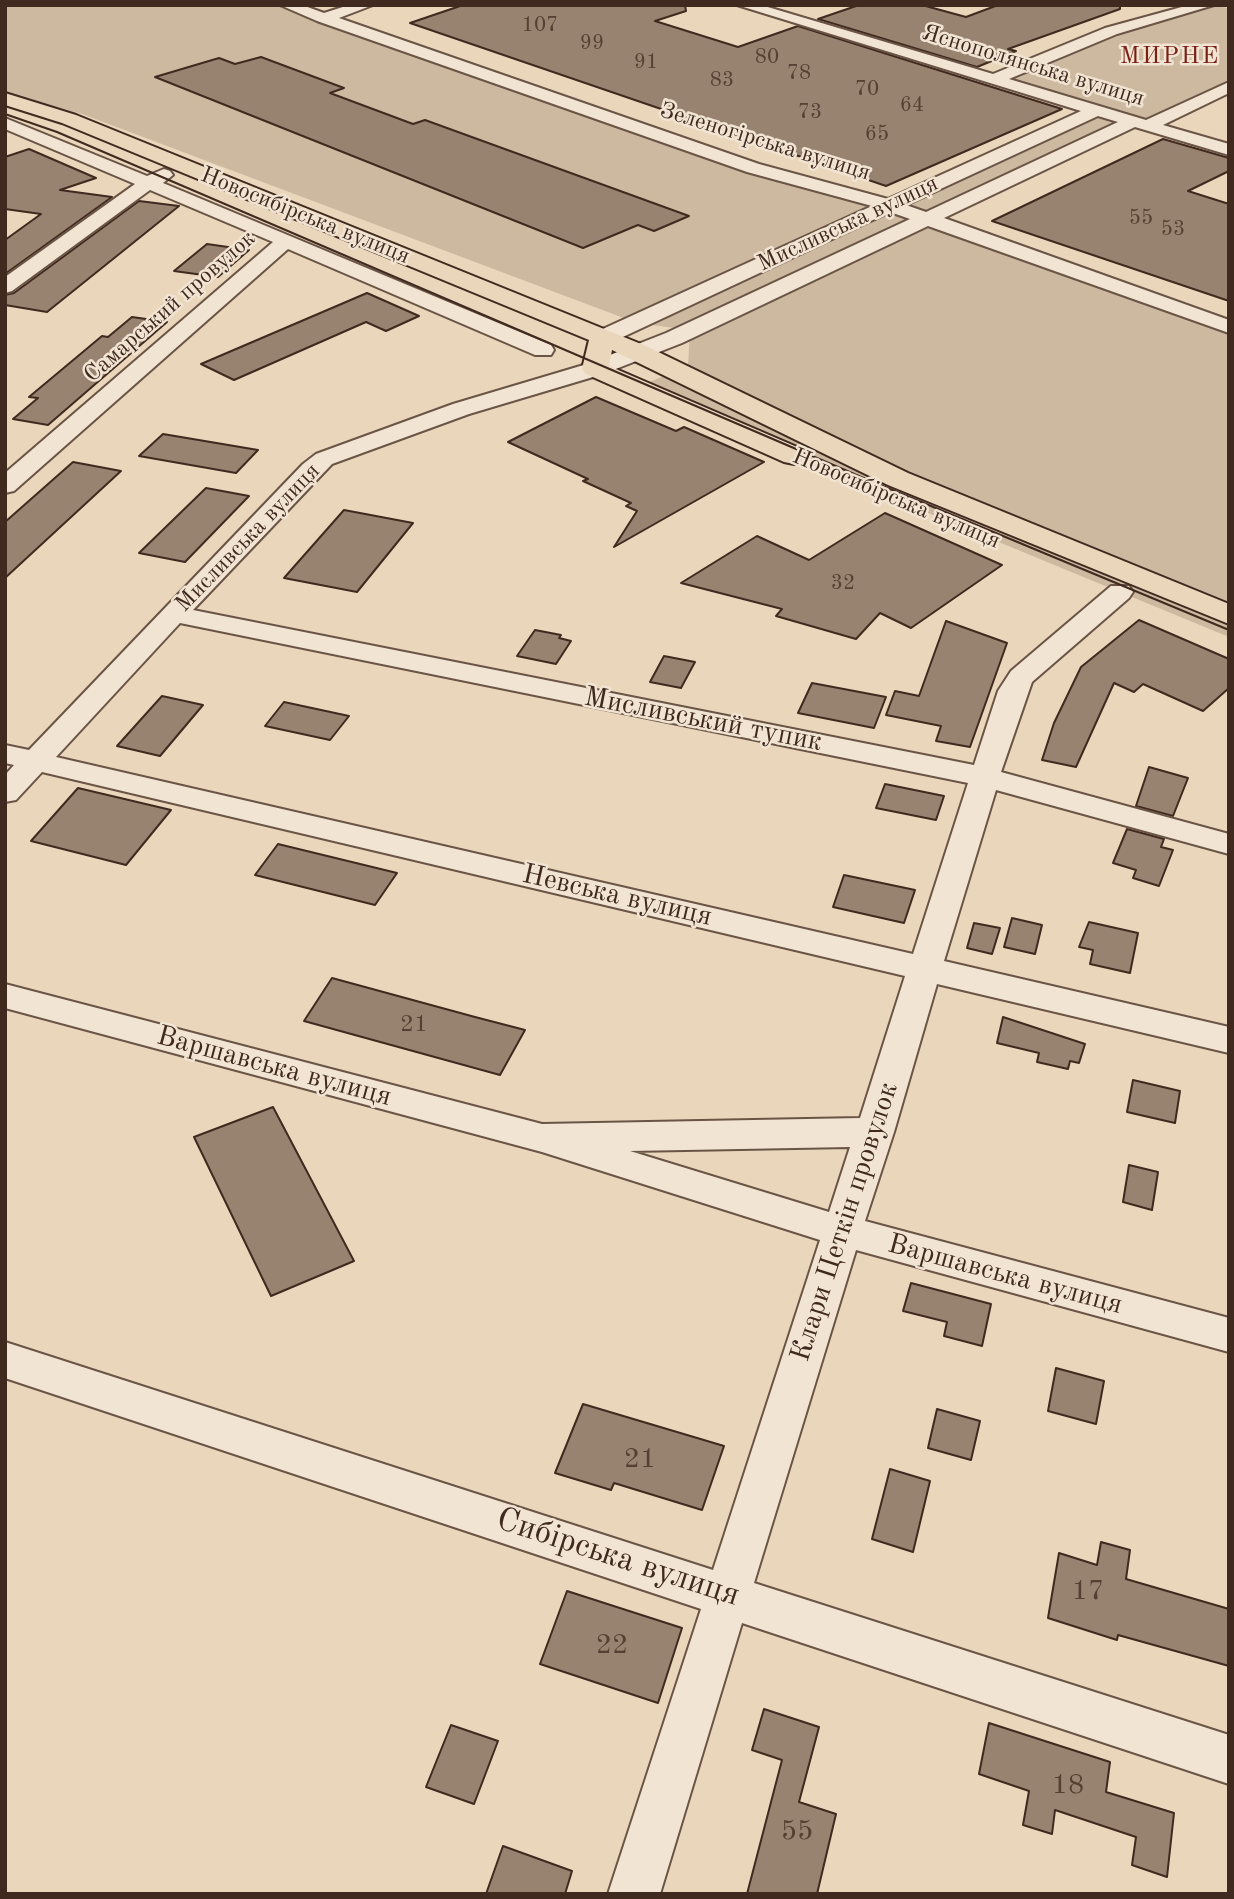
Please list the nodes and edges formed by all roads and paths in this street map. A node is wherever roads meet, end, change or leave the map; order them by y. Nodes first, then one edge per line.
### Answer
1 (287, 5) edge
2 (366, 5) edge
3 (1207, 5) edge
4 (750, 6) edge
5 (322, 18) junction
6 (993, 80) junction
7 (1229, 86) edge
8 (5, 99) edge
9 (1095, 111) junction
10 (54, 113) junction
11 (1140, 124) junction
12 (10, 129) edge
13 (1229, 150) edge
14 (186, 167) junction
15 (148, 183) junction
16 (888, 205) junction
17 (927, 219) junction
18 (286, 241) junction
19 (5, 287) edge
20 (1229, 327) edge
21 (602, 338) junction
22 (543, 350) dead end
23 (637, 351) junction
24 (668, 351) junction
25 (595, 369) junction
26 (771, 417) junction
27 (738, 431) junction
28 (5, 486) edge
29 (1120, 592) junction
30 (174, 614) junction
31 (1229, 615) edge
32 (1229, 636) edge
33 (20, 757) edge
34 (985, 777) junction
35 (5, 793) edge
36 (1229, 844) edge
37 (925, 968) junction
38 (5, 996) edge
39 (1229, 1040) edge
40 (876, 1132) junction
41 (542, 1138) junction
42 (842, 1231) junction
43 (1229, 1335) edge
44 (5, 1360) edge
45 (727, 1594) junction
46 (1229, 1760) edge
47 (635, 1894) edge

1 - 5 street, Зеленогірська вулиця
2 - 5 street
3 - 6 street
4 - 6 street, Яснополянська вулиця
5 - 16 street, Зеленогірська вулиця
6 - 9 street, Яснополянська вулиця
7 - 11 street, Мисливська вулиця
8 - 10 main road, Новосибірська вулиця
9 - 11 street, Яснополянська вулиця
9 - 16 street, Мисливська вулиця
10 - 12 street
10 - 14 main road, Новосибірська вулиця
11 - 13 street, Яснополянська вулиця
11 - 17 street, Мисливська вулиця
12 - 15 street, Новосибірська вулиця
14 - 15 street
14 - 21 main road, Новосибірська вулиця
15 - 18 street, Новосибірська вулиця
15 - 19 street
16 - 17 street, Зеленогірська вулиця
16 - 21 street, Мисливська вулиця
17 - 20 street, Зеленогірська вулиця
17 - 24 street, Мисливська вулиця
18 - 22 street, Самарський провулок
18 - 28 street, Самарський провулок
21 - 23 main road, Новосибірська вулиця
21 - 25 main road
23 - 24 main road, Новосибірська вулиця
23 - 25 street, Мисливська вулиця
24 - 26 main road, Новосибірська вулиця
25 - 27 main road, Новосибірська вулиця
25 - 30 street, Мисливська вулиця
26 - 27 main road
26 - 31 main road, Новосибірська вулиця
27 - 29 main road, Новосибірська вулиця
29 - 32 main road, Новосибірська вулиця
29 - 34 street, Клари Цеткін провулок
30 - 33 street, Мисливська вулиця
30 - 34 street, Мисливський тупик
33 - 35 street, Мисливська вулиця
33 - 37 street, Невська вулиця
34 - 36 street, Мисливський тупик
34 - 37 street, Клари Цеткін провулок
37 - 39 street, Невська вулиця
37 - 40 street, Клари Цеткін провулок
38 - 41 street, Варшавська вулиця
40 - 41 street, Варшавська вулиця
40 - 42 street, Клари Цеткін провулок
41 - 42 street, Варшавська вулиця
42 - 43 street, Варшавська вулиця
42 - 45 street, Клари Цеткін провулок
44 - 45 street, Сибірська вулиця
45 - 46 street, Сибірська вулиця
45 - 47 street, Клари Цеткін провулок

